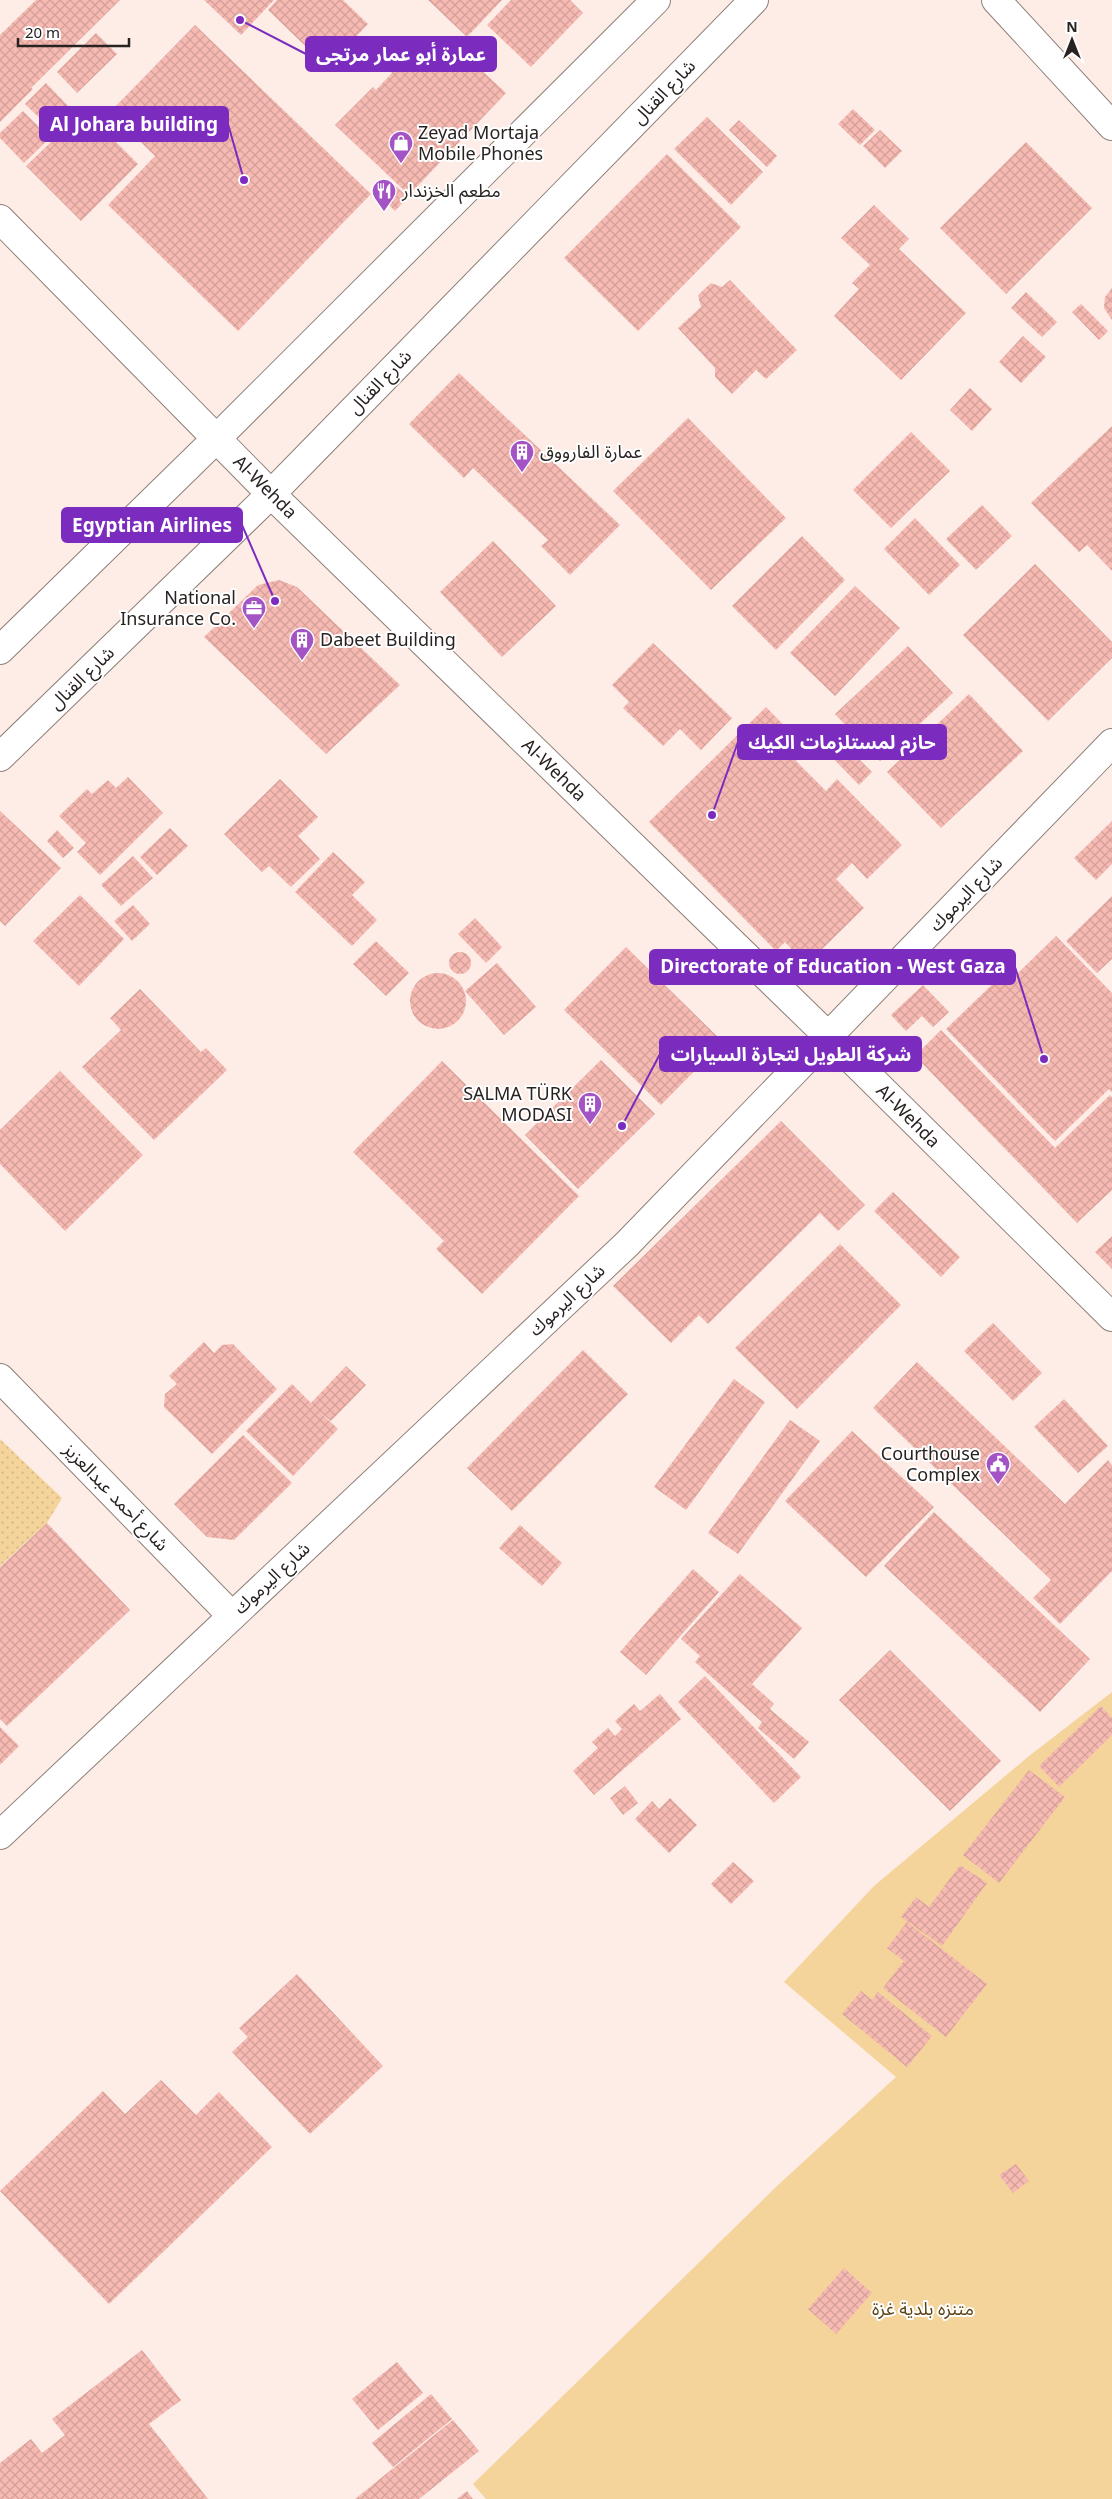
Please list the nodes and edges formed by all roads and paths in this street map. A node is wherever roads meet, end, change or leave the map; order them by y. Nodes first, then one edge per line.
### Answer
1 (656, 0) edge
2 (754, 0) edge
3 (996, 0) edge
4 (1112, 126) edge
5 (0, 219) edge
6 (216, 439) junction
7 (271, 494) junction
8 (0, 650) edge
9 (1112, 744) edge
10 (0, 757) edge
11 (828, 1036) junction
12 (1112, 1317) edge
13 (0, 1378) edge
14 (232, 1616) junction
15 (0, 1835) edge

1 - 6 main road
2 - 7 main road, شارع القنال
3 - 4 main road
5 - 6 main road, Al-Wehda
6 - 7 main road, Al-Wehda
6 - 8 main road
7 - 10 main road, شارع القنال
7 - 11 main road, Al-Wehda
9 - 11 main road, شارع اليرموك
11 - 12 main road, Al-Wehda
11 - 14 main road, شارع اليرموك
13 - 14 main road, شارع أحمد عبدالعزيز
14 - 15 main road, شارع اليرموك

